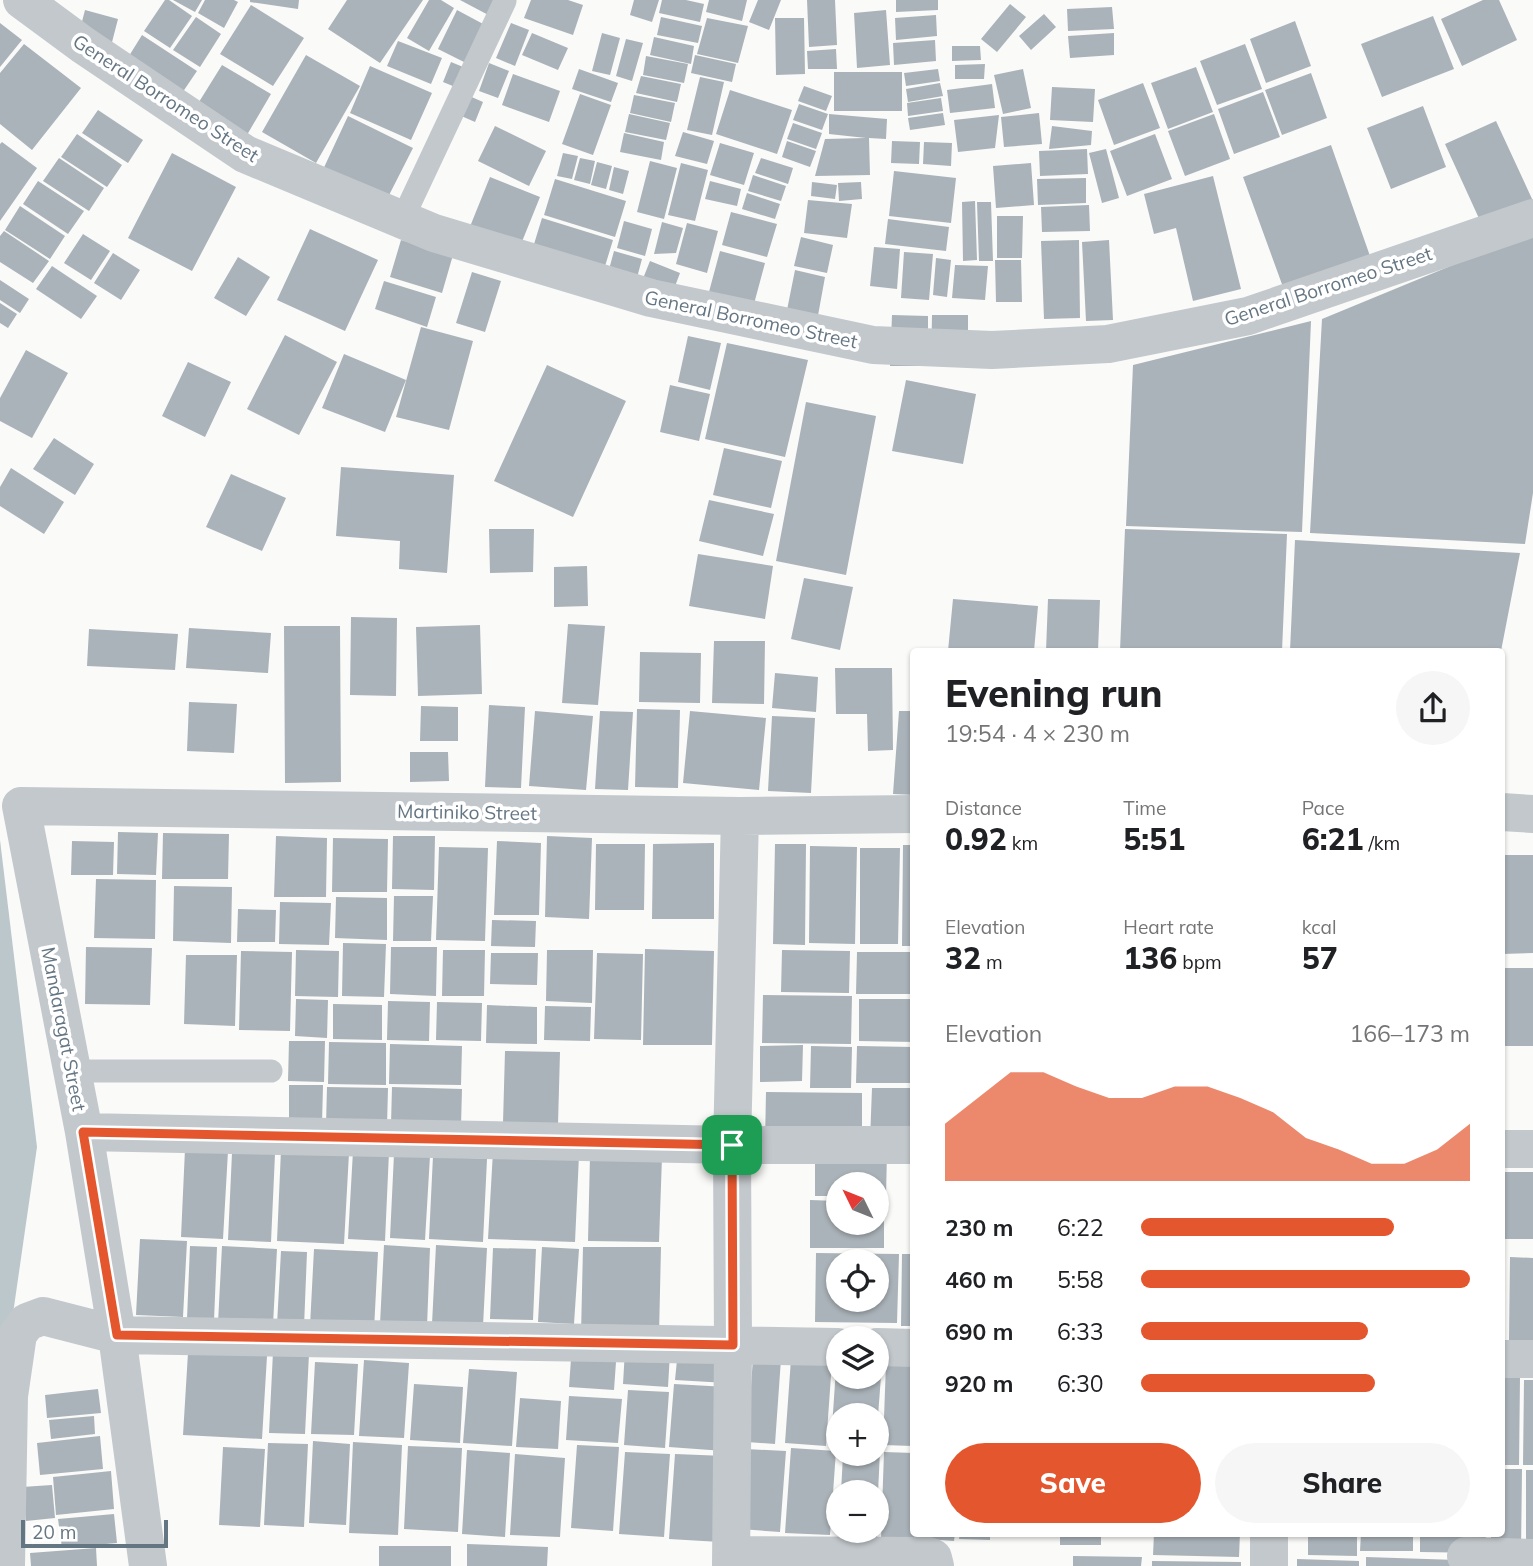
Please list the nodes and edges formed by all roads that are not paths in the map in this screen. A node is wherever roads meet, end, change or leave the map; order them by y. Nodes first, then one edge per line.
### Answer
1 (22, 0) edge
2 (505, 1) edge
3 (1533, 218) edge
4 (402, 220) junction
5 (21, 806) joint
6 (1505, 812) edge
7 (910, 814) edge
8 (1533, 814) edge
9 (740, 816) junction
10 (72, 1070) junction
11 (271, 1071) dead end
12 (83, 1132) junction
13 (732, 1145) junction
14 (910, 1145) edge
15 (1505, 1149) edge
16 (1533, 1149) edge
17 (117, 1335) junction
18 (733, 1345) junction
19 (826, 1347) edge
20 (889, 1348) edge
21 (910, 1348) edge
22 (1505, 1359) edge
23 (1533, 1359) edge
24 (1269, 1537) edge
25 (1466, 1556) dead end
26 (1533, 1558) edge
27 (731, 1561) edge
28 (6, 1566) edge
29 (148, 1566) edge
30 (935, 1566) edge
31 (1269, 1566) edge

1 - 4 street, General Borromeo Street
2 - 4 lane
3 - 4 street, General Borromeo Street
5 - 9 street, Martiniko Street
5 - 10 street, Mandaragat Street
6 - 8 street
7 - 9 street, Martiniko Street
9 - 13 street
10 - 11 lane
10 - 12 street, Mandaragat Street
12 - 13 street
12 - 17 street, Mandaragat Street
13 - 14 street
13 - 18 street
15 - 16 street
17 - 18 street
17 - 28 street
17 - 29 street, Mandaragat Street
18 - 19 street
18 - 27 street
20 - 21 street
22 - 23 street
24 - 31 street
25 - 26 street
27 - 30 street

